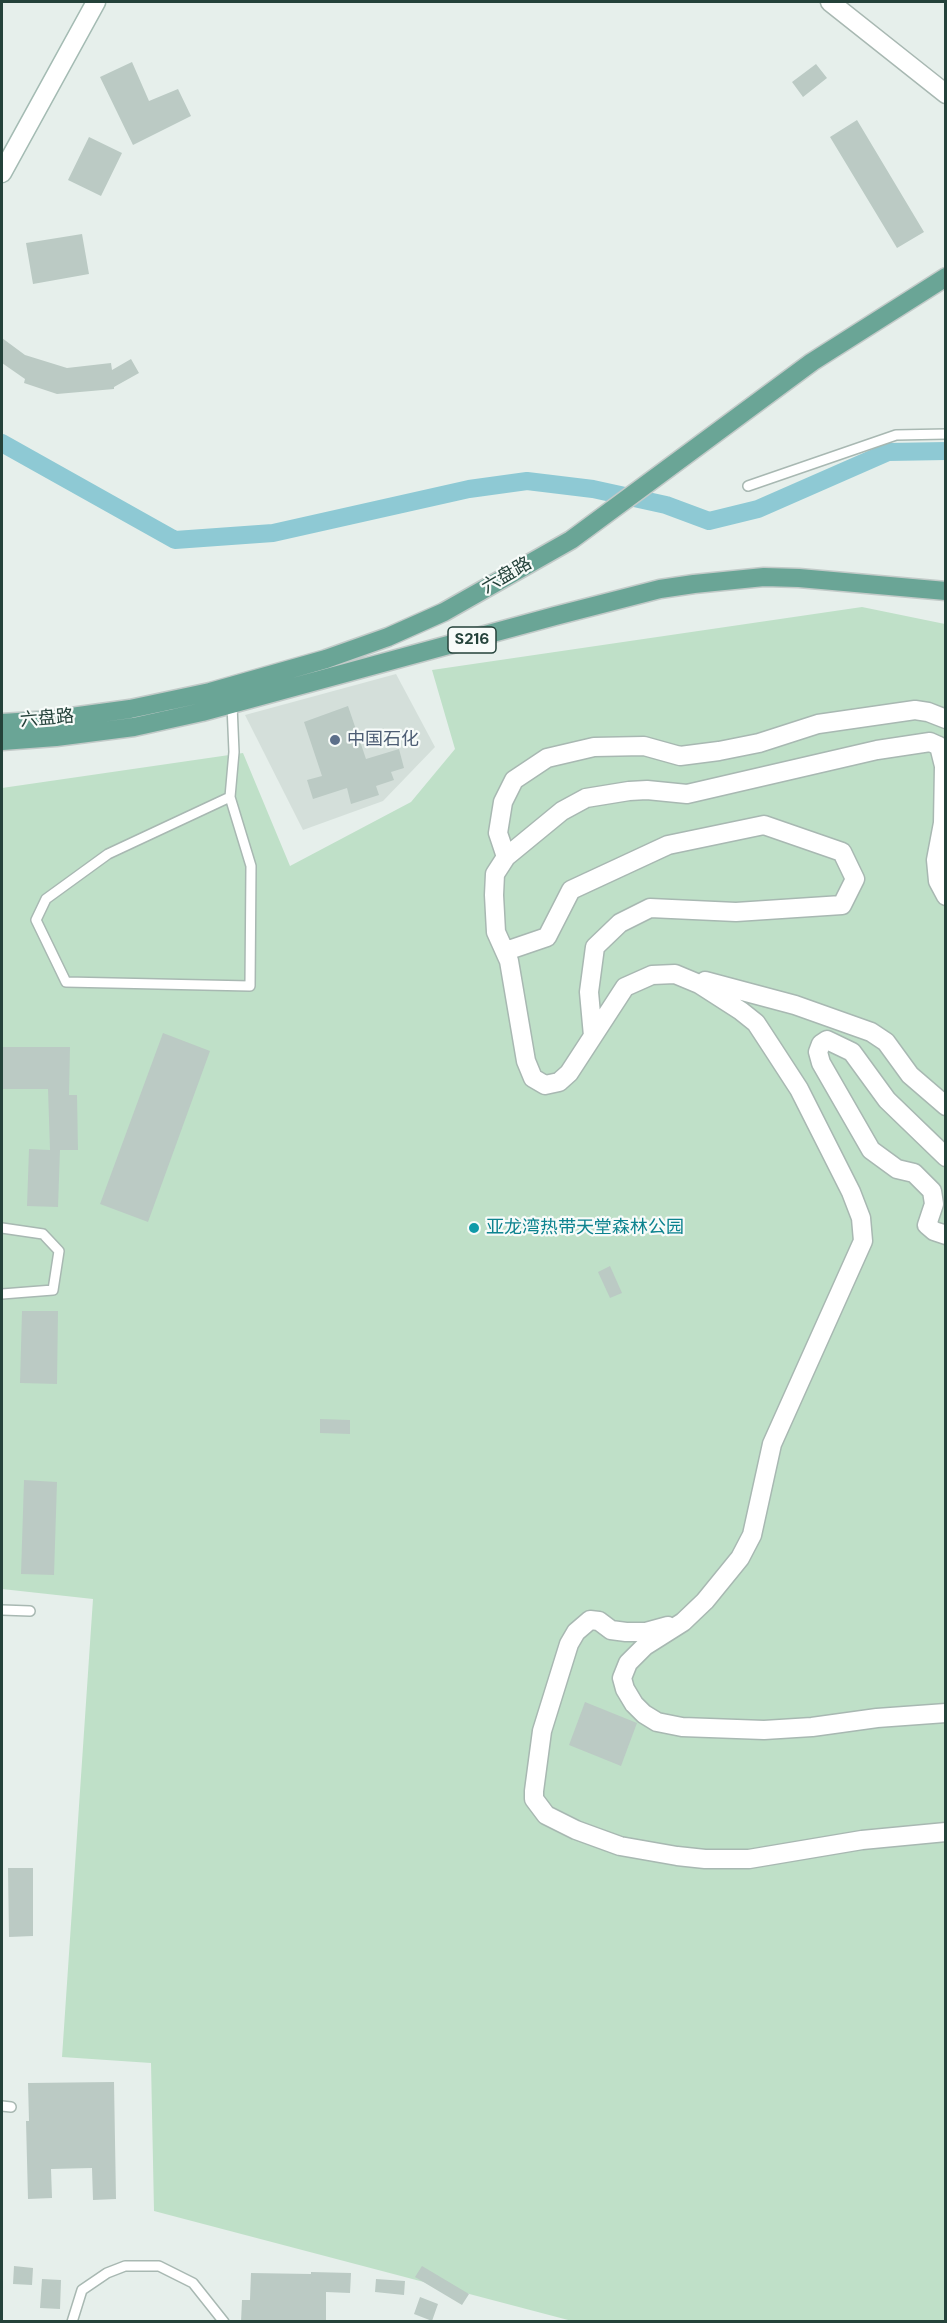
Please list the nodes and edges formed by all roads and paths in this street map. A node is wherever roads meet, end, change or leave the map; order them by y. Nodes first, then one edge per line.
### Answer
1 (96, 2) edge
2 (830, 2) edge
3 (945, 94) edge
4 (2, 173) edge
5 (945, 277) edge
6 (945, 434) edge
7 (748, 486) dead end
8 (945, 591) edge
9 (232, 705) junction
10 (945, 719) edge
11 (2, 723) edge
12 (2, 741) edge
13 (944, 764) edge
14 (230, 797) junction
15 (944, 824) edge
16 (506, 857) junction
17 (945, 896) edge
18 (506, 951) junction
19 (675, 974) junction
20 (593, 1036) junction
21 (945, 1106) edge
22 (945, 1157) edge
23 (2, 1228) edge
24 (945, 1235) edge
25 (2, 1294) edge
26 (2, 1611) edge
27 (30, 1611) dead end
28 (683, 1622) junction
29 (945, 1713) edge
30 (945, 1832) edge
31 (72, 2322) edge
32 (224, 2322) edge

1 - 4 street
2 - 3 street
5 - 11 main road, 六盘路 / S216
6 - 7 lane
8 - 9 main road, 六盘路 / S216
9 - 12 main road, 六盘路 / S216
9 - 14 lane
10 - 16 street
13 - 15 street
13 - 16 street
14 - 14 lane
15 - 17 street
16 - 18 street
18 - 20 street
18 - 20 street
19 - 20 street
19 - 21 street
19 - 28 street
22 - 24 street
23 - 25 lane
26 - 27 lane
28 - 29 street
28 - 30 street
31 - 32 lane

